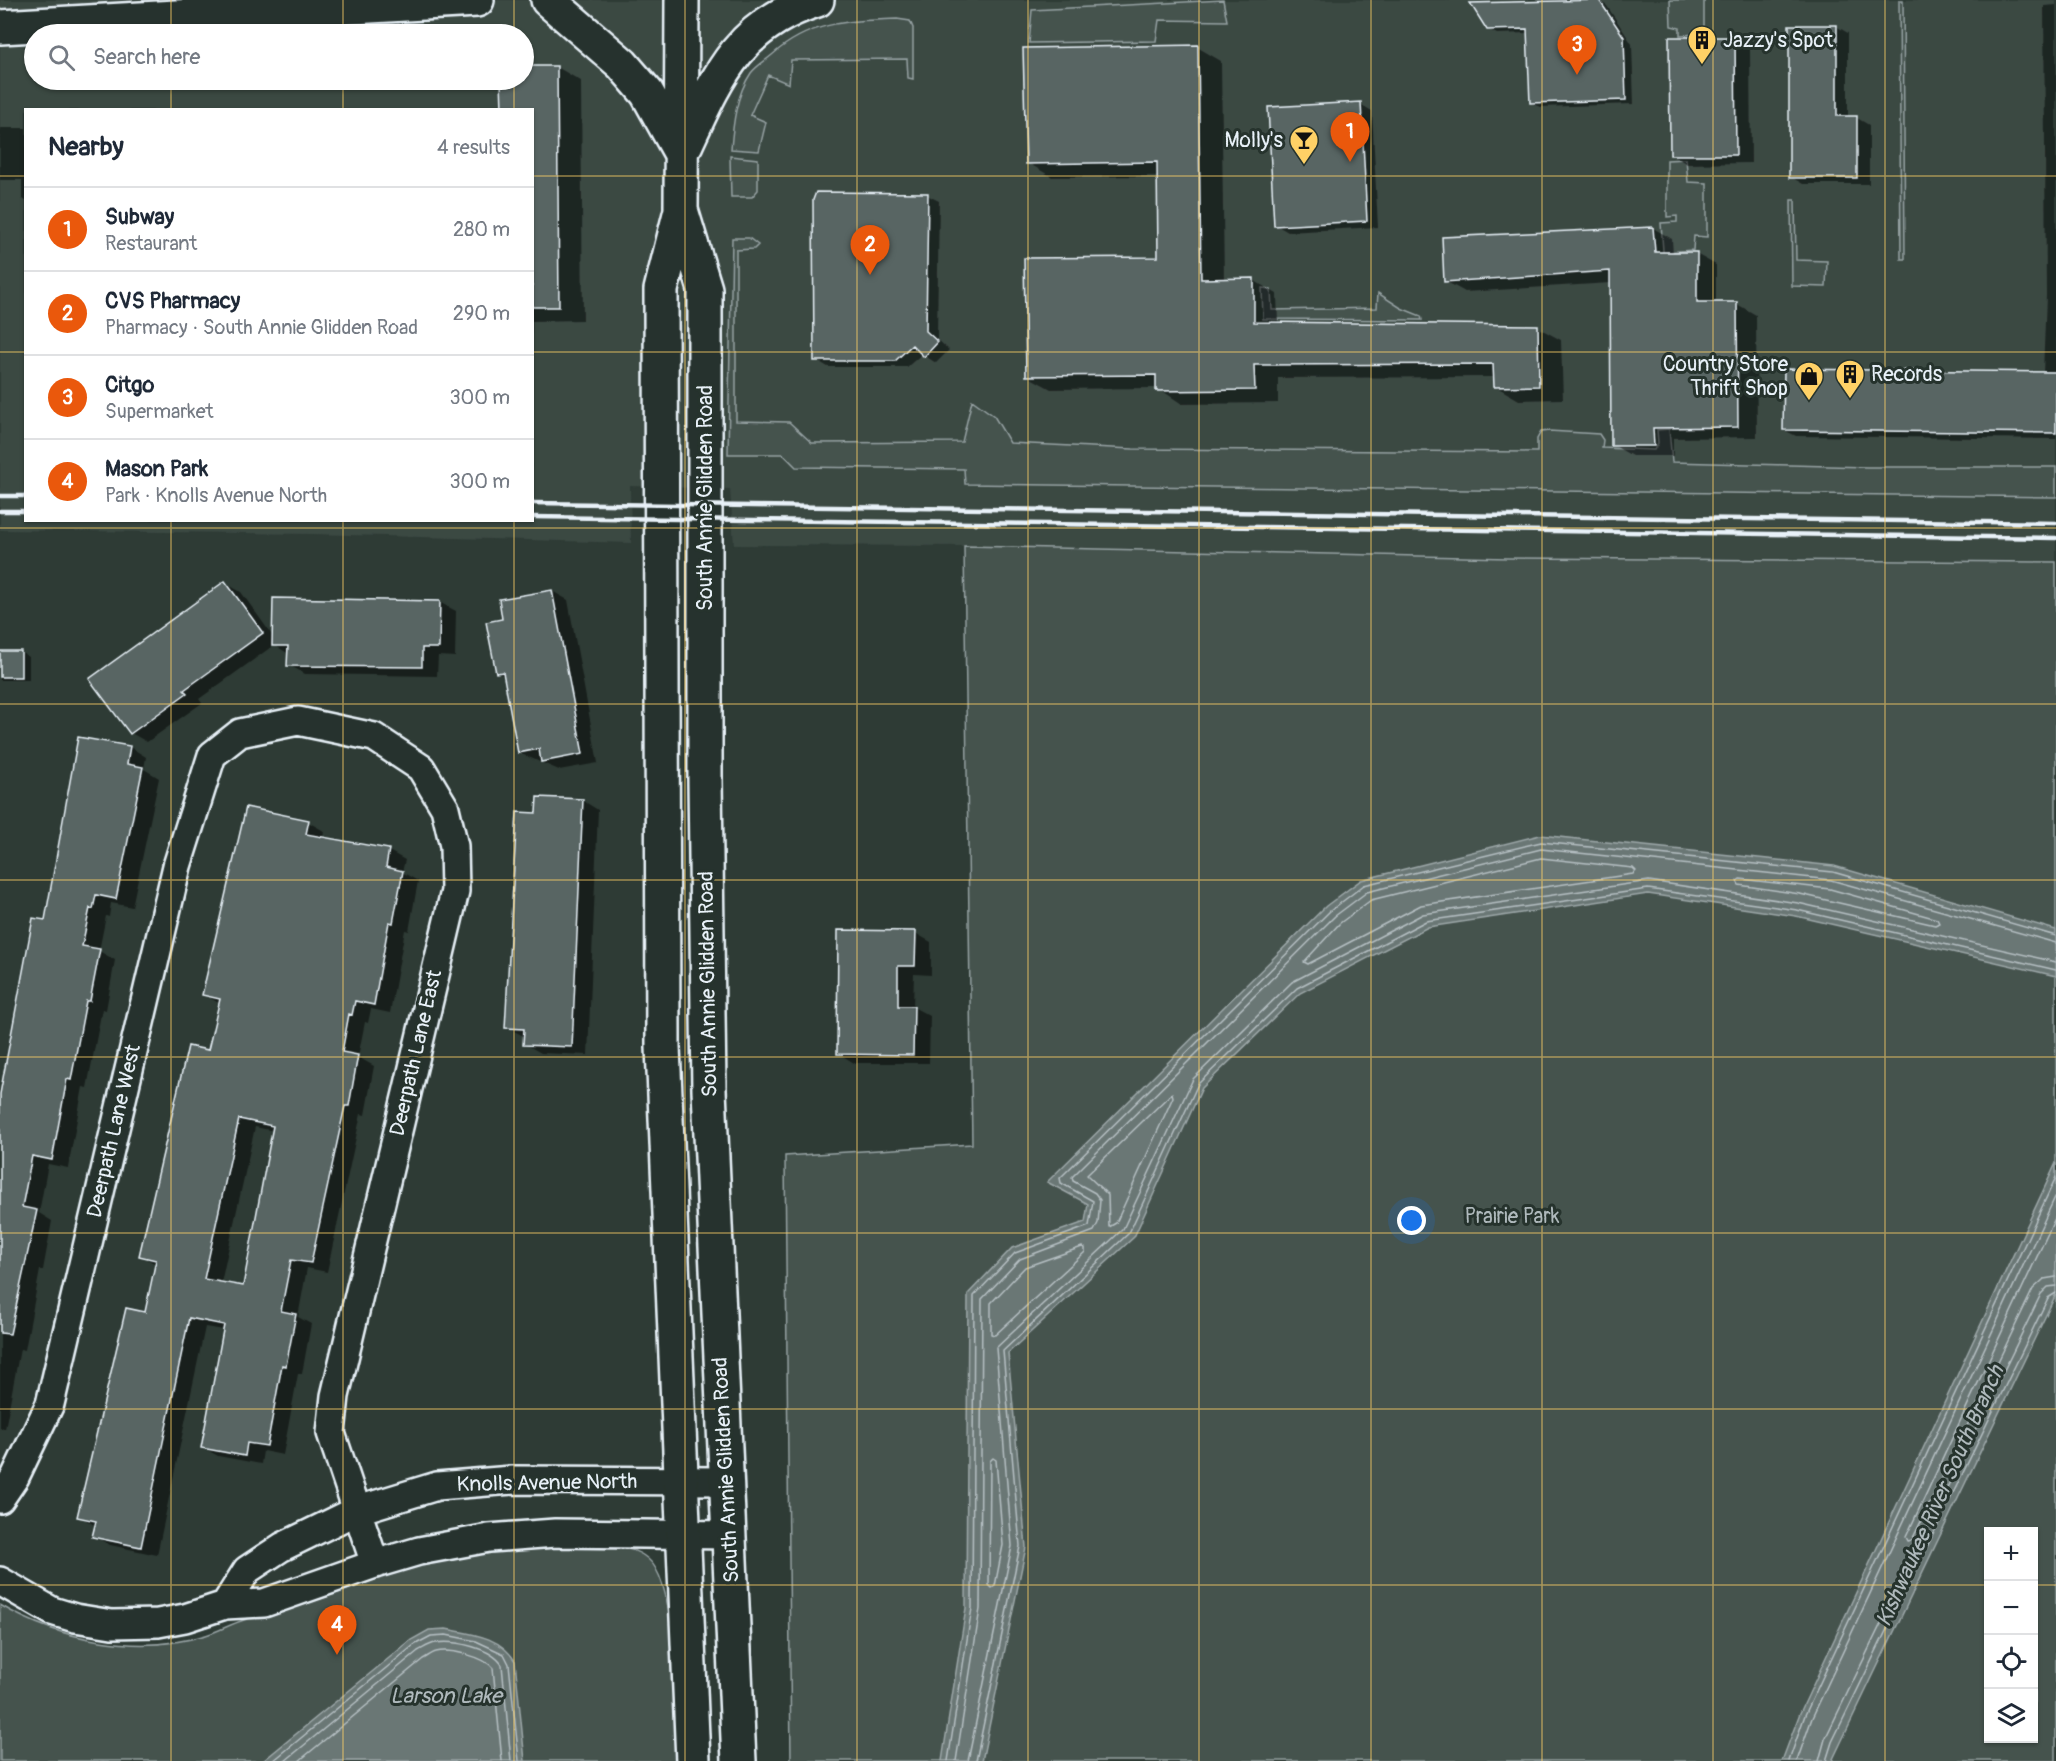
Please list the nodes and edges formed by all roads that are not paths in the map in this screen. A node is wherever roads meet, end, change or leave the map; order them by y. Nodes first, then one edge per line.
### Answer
1 (477, 0) edge
2 (548, 0) edge
3 (682, 0) edge
4 (817, 0) edge
5 (53, 24) edge
6 (24, 26) edge
7 (0, 27) edge
8 (681, 154) junction
9 (681, 210) junction
10 (212, 755) joint
11 (681, 1481) junction
12 (728, 1481) junction
13 (0, 1499) edge
14 (358, 1510) junction
15 (681, 1533) junction
16 (731, 1535) junction
17 (375, 1564) junction
18 (0, 1581) edge
19 (225, 1605) junction
20 (693, 1761) edge
21 (739, 1761) edge

1 - 5 main road
2 - 8 main road
3 - 8 main road, South Annie Glidden Road
4 - 8 main road
6 - 7 main road
8 - 9 main road, South Annie Glidden Road
9 - 11 main road, South Annie Glidden Road
9 - 12 main road, South Annie Glidden Road
10 - 13 street, Deerpath Lane West
10 - 14 street, Deerpath Lane East
11 - 12 street, Knolls Avenue North
11 - 14 street, Knolls Avenue North
11 - 15 main road, South Annie Glidden Road
12 - 16 main road, South Annie Glidden Road
14 - 17 street, Deerpath Lane East
14 - 19 street, Knolls Avenue North
15 - 16 street
15 - 17 street
15 - 20 main road, South Annie Glidden Road
16 - 21 main road, South Annie Glidden Road
17 - 19 street
18 - 19 street

